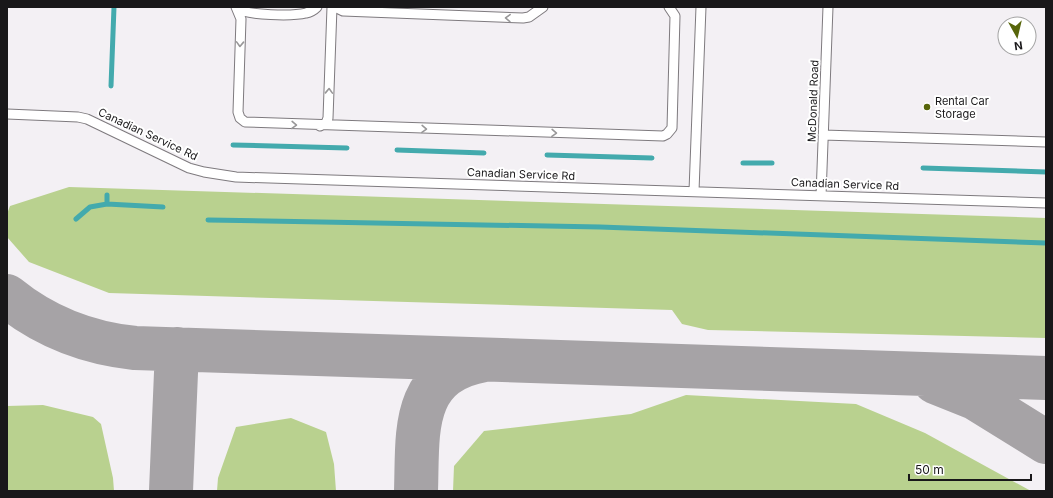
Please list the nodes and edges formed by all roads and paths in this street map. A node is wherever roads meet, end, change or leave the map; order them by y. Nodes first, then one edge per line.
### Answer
1 (236, 7) edge
2 (317, 7) edge
3 (332, 7) edge
4 (335, 7) edge
5 (543, 7) edge
6 (669, 7) edge
7 (701, 7) edge
8 (828, 7) edge
9 (7, 114) edge
10 (320, 126) junction
11 (823, 135) junction
12 (1046, 142) edge
13 (694, 191) junction
14 (821, 196) junction
15 (1046, 203) edge

1 - 2 lane
1 -> 10 lane
10 -> 3 lane
5 -> 4 lane
10 -> 6 lane
7 - 13 lane
8 - 11 lane, McDonald Road
9 - 13 lane, Canadian Service Rd
11 - 12 lane
11 - 14 lane, McDonald Road
13 - 14 lane, Canadian Service Rd
14 - 15 lane, Canadian Service Rd

